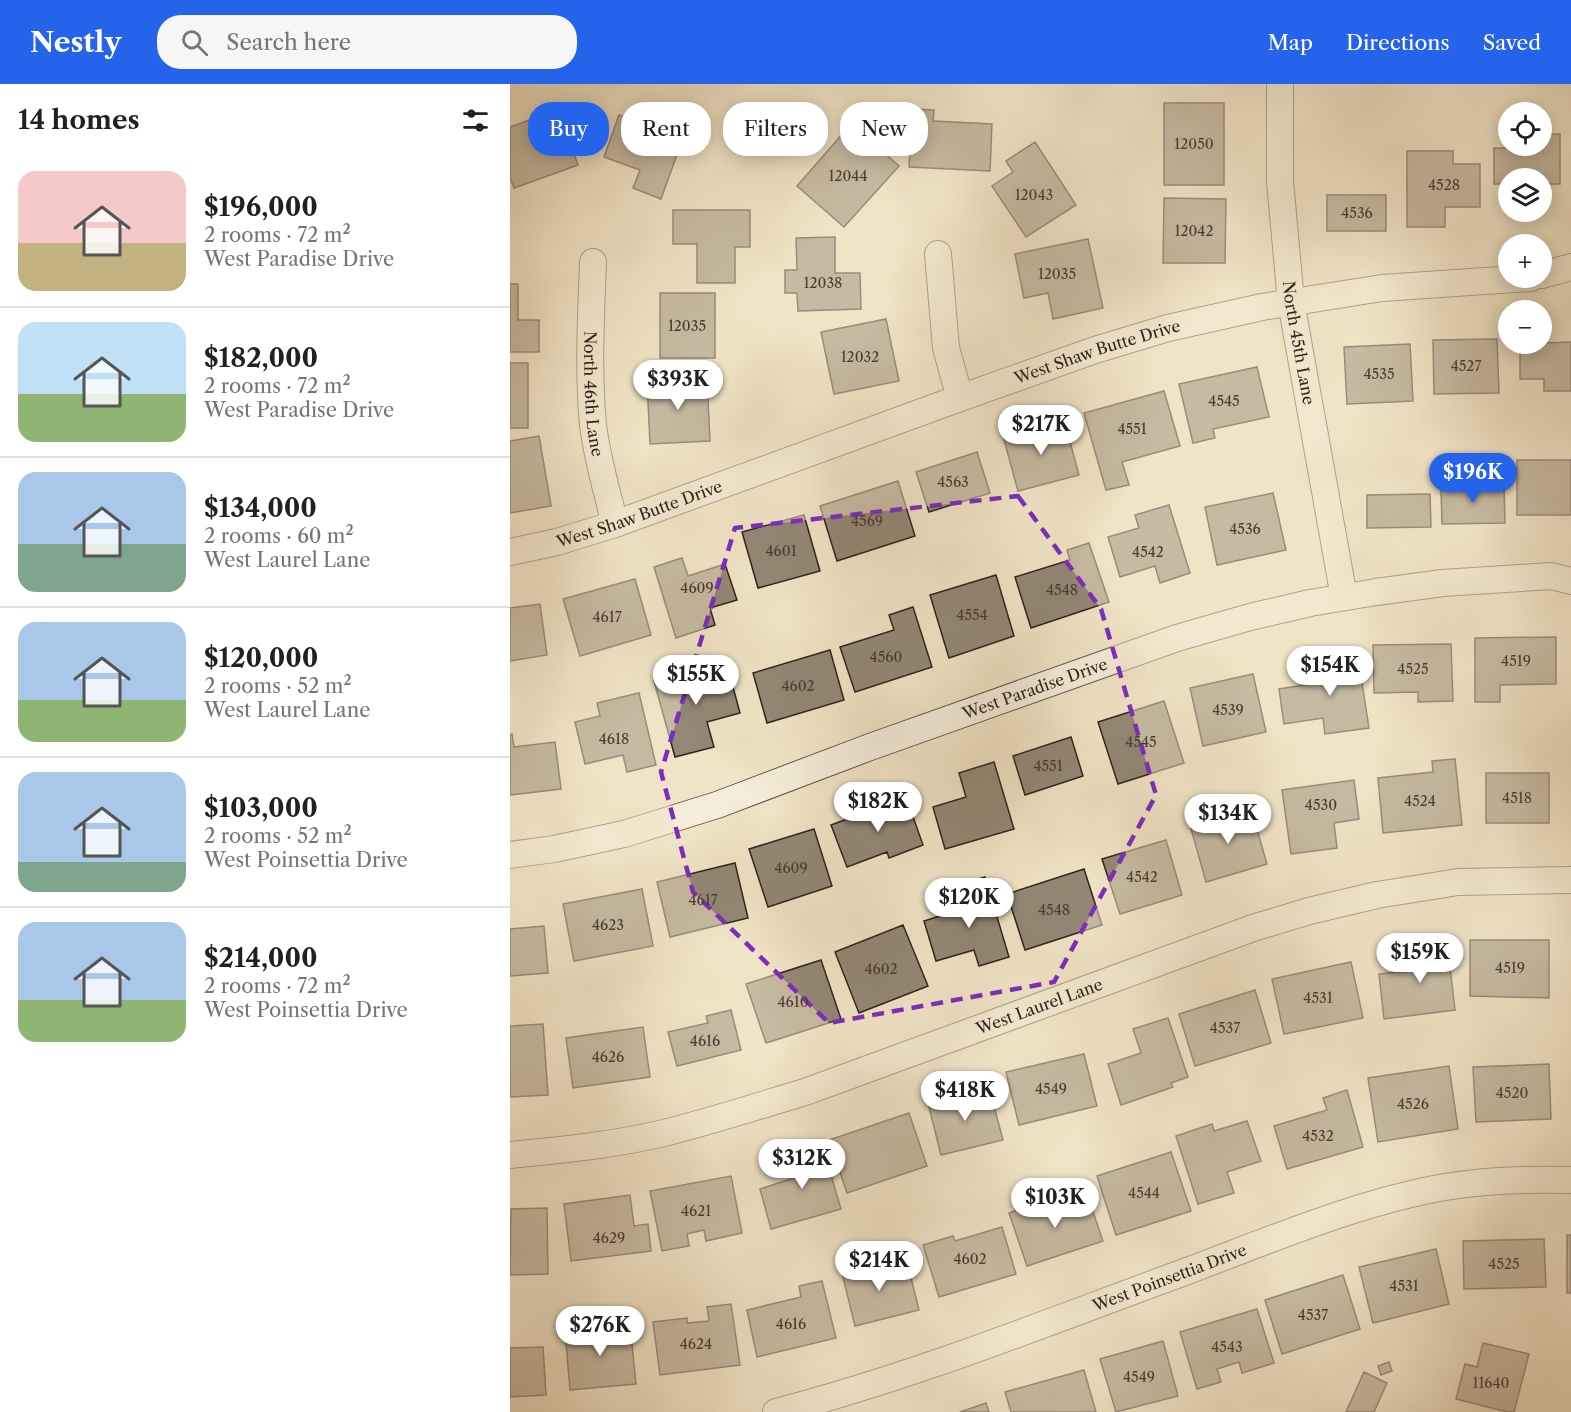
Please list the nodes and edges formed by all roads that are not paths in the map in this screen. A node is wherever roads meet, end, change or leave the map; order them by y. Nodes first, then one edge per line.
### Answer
1 (1280, 84) edge
2 (938, 254) dead end
3 (592, 262) dead end
4 (1571, 267) edge
5 (1552, 272) edge
6 (1498, 280) edge
7 (1292, 302) junction
8 (960, 398) junction
9 (615, 524) junction
10 (510, 552) edge
11 (1571, 581) edge
12 (1344, 597) junction
13 (510, 855) edge
14 (1571, 880) edge
15 (510, 1155) edge
16 (1571, 1180) edge
17 (776, 1412) edge

1 - 7 street, North 45th Lane
2 - 8 street
3 - 9 street, North 46th Lane
4 - 5 street
6 - 7 street, West Shaw Butte Drive
7 - 8 street, West Shaw Butte Drive
7 - 12 street, North 45th Lane
8 - 9 street, West Shaw Butte Drive
9 - 10 street, West Shaw Butte Drive
11 - 12 street, West Paradise Drive
12 - 13 street, West Paradise Drive
14 - 15 street, West Laurel Lane
16 - 17 street, West Poinsettia Drive

